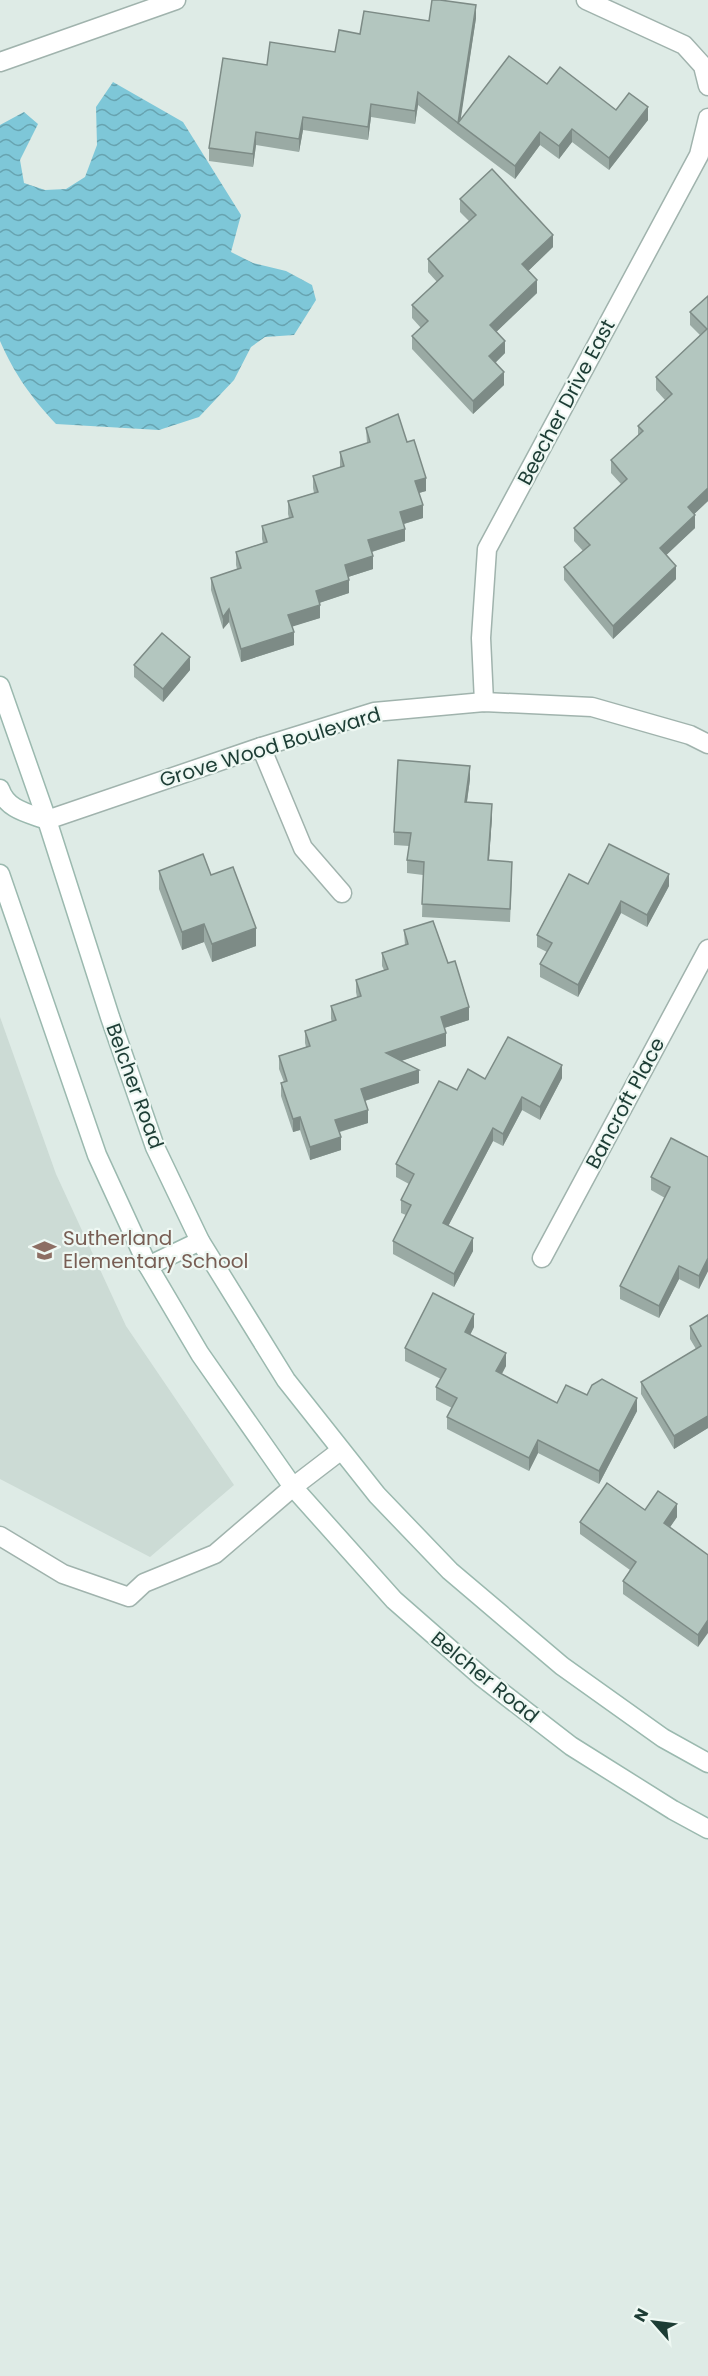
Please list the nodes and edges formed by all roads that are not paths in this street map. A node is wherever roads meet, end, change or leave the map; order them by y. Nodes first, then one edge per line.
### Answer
1 (176, 0) edge
2 (586, 0) edge
3 (0, 62) edge
4 (708, 86) edge
5 (708, 118) edge
6 (0, 686) edge
7 (484, 702) junction
8 (708, 744) edge
9 (261, 747) junction
10 (0, 789) edge
11 (47, 820) junction
12 (0, 874) edge
13 (342, 893) dead end
14 (708, 949) edge
15 (200, 1241) junction
16 (542, 1258) dead end
17 (148, 1266) junction
18 (340, 1451) junction
19 (293, 1487) junction
20 (0, 1536) edge
21 (708, 1763) edge
22 (708, 1829) edge

1 - 3 main road
2 - 4 main road
5 - 7 main road, Beecher Drive East
6 - 11 main road, Belcher Road
7 - 8 main road, Grove Wood Boulevard
7 - 9 main road, Grove Wood Boulevard
9 - 11 main road, Grove Wood Boulevard
9 - 13 main road
10 - 11 main road
11 - 15 main road, Belcher Road
12 - 17 main road, Belcher Road
14 - 16 main road, Bancroft Place
15 - 17 main road
15 - 18 main road, Belcher Road
17 - 19 main road, Belcher Road
18 - 19 main road
18 - 21 main road, Belcher Road
19 - 20 main road
19 - 22 main road, Belcher Road

